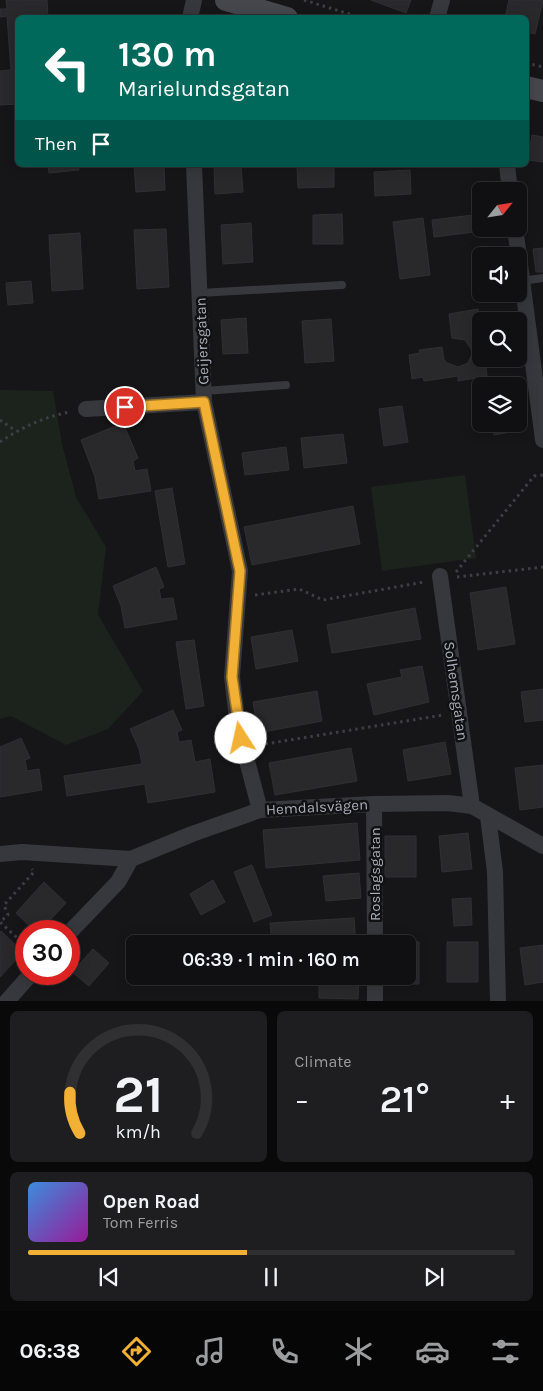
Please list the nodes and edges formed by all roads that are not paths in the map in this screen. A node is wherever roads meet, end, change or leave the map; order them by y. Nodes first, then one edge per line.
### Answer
1 (194, 0) edge
2 (226, 0) edge
3 (442, 0) edge
4 (191, 15) edge
5 (277, 15) edge
6 (438, 15) edge
7 (529, 88) edge
8 (543, 91) edge
9 (194, 167) edge
10 (507, 167) edge
11 (509, 182) edge
12 (543, 278) edge
13 (527, 280) edge
14 (342, 285) dead end
15 (200, 293) junction
16 (525, 302) edge
17 (286, 385) dead end
18 (204, 397) junction
19 (86, 409) road end
20 (543, 440) edge
21 (440, 576) road end
22 (374, 804) junction
23 (472, 806) junction
24 (260, 810) junction
25 (488, 816) junction
26 (543, 846) edge
27 (0, 854) edge
28 (130, 859) junction
29 (80, 922) edge
30 (375, 935) edge
31 (21, 985) edge
32 (375, 985) edge
33 (7, 1001) edge
34 (375, 1001) edge
35 (498, 1001) edge

1 - 4 street
2 - 5 main road
3 - 6 street
7 - 8 main road
9 - 15 street, Geijersgatan
10 - 11 street
12 - 13 lane
14 - 15 lane
15 - 18 street, Geijersgatan
16 - 20 street
17 - 18 lane
18 - 19 street
18 - 24 street, Geijersgatan
21 - 23 street, Solhemsgatan
22 - 23 street, Hemdalsvägen
22 - 24 street, Hemdalsvägen
22 - 30 street, Roslagsgatan
23 - 25 street, Hemdalsvägen
24 - 28 street, Hemdalsvägen
25 - 26 street, Hemdalsvägen
25 - 35 street
27 - 28 street, Hemdalsvägen
28 - 29 street
31 - 33 street
32 - 34 street

